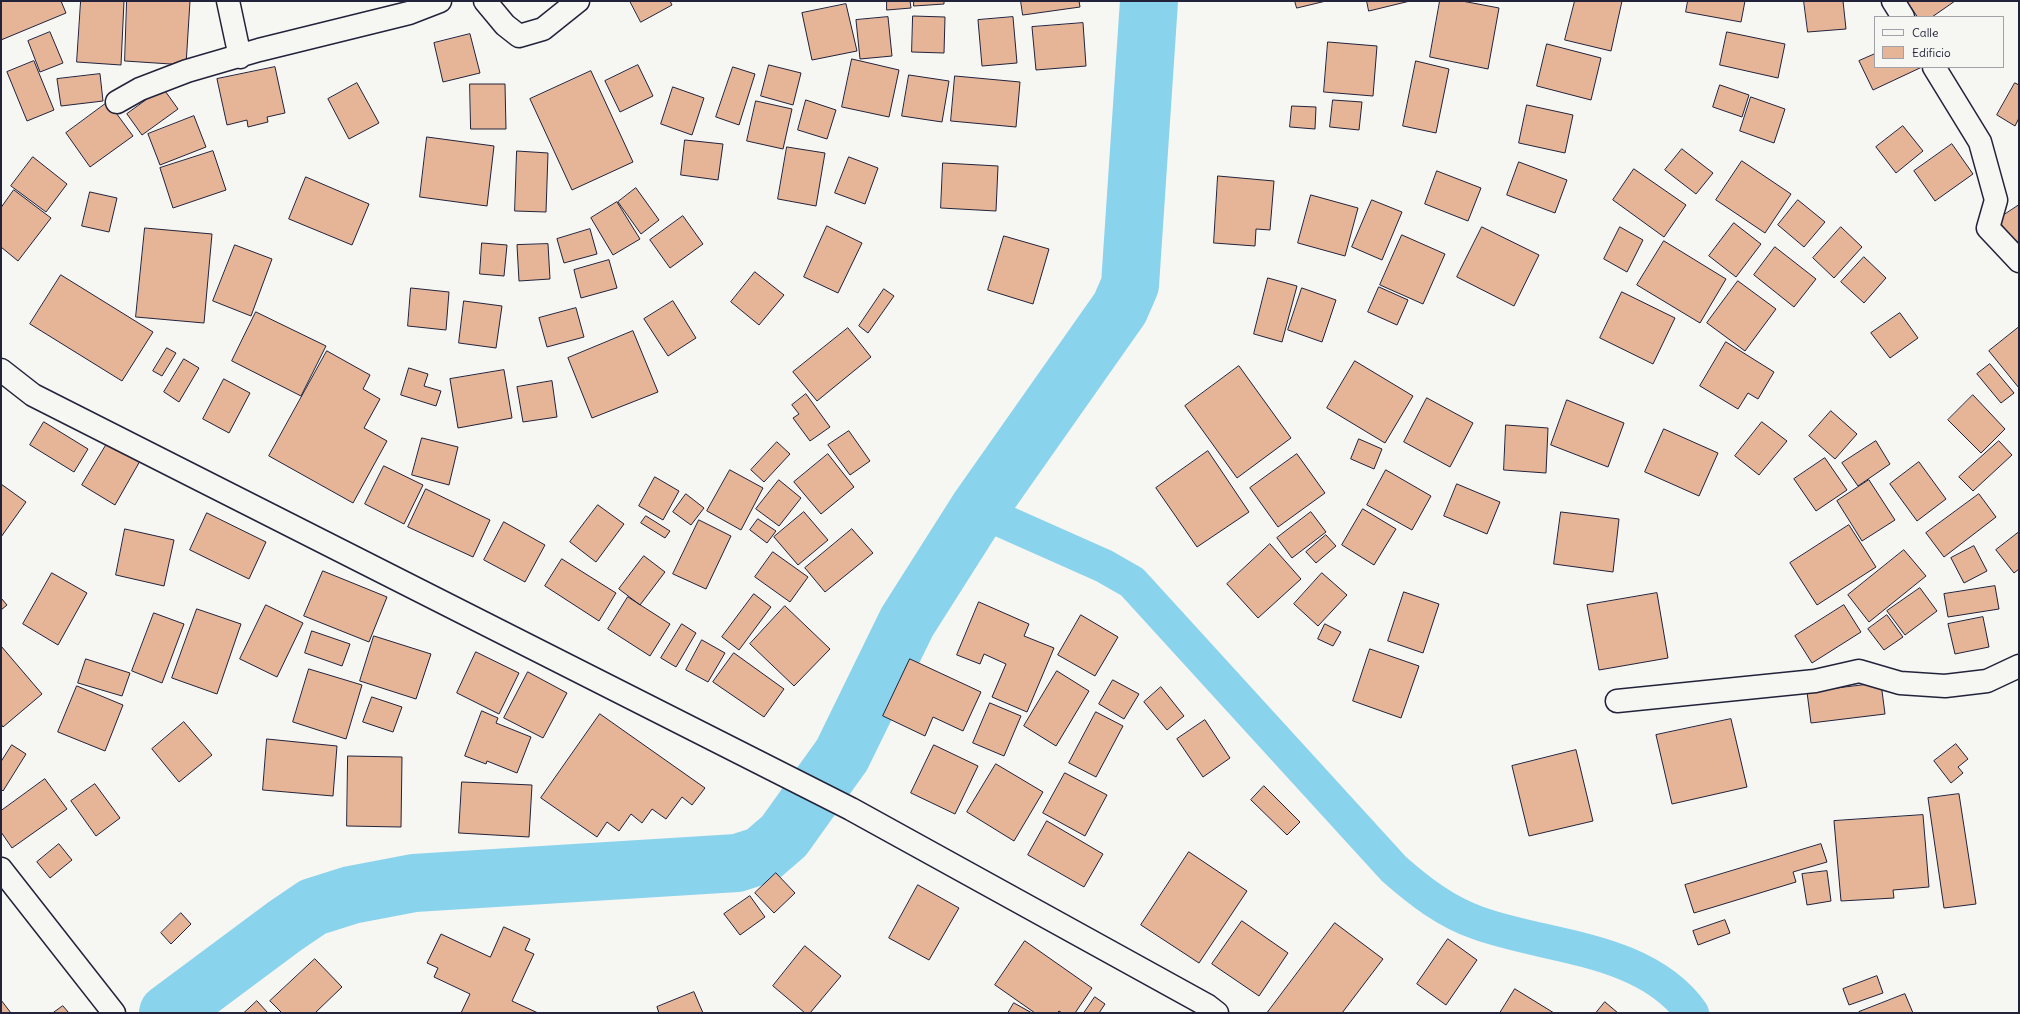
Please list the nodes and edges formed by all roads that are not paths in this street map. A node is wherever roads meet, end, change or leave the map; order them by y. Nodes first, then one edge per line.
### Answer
1 (228, 1) edge
2 (440, 1) edge
3 (485, 1) edge
4 (578, 1) edge
5 (1893, 1) edge
6 (1902, 16) edge
7 (240, 57) junction
8 (1935, 68) edge
9 (117, 102) dead end
10 (2019, 262) edge
11 (1, 370) edge
12 (2019, 666) edge
13 (1617, 701) dead end
14 (1, 869) edge
15 (111, 1009) edge
16 (1211, 1010) edge

1 - 7 main road
2 - 7 main road
3 - 4 main road
5 - 6 main road
7 - 9 main road
8 - 10 main road
11 - 16 main road
12 - 13 main road
14 - 15 main road

